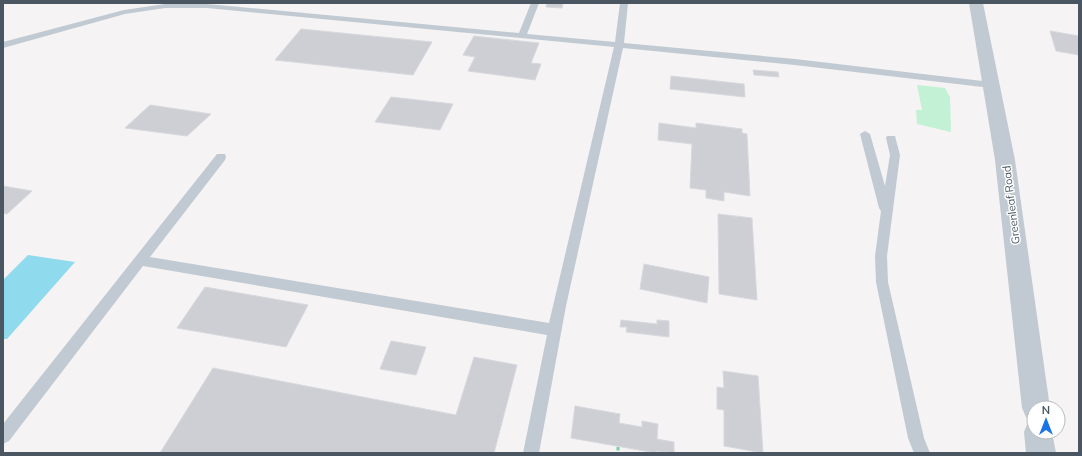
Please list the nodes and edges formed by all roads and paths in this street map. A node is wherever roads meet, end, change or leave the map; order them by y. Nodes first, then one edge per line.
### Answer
1 (535, 3) edge
2 (624, 3) edge
3 (976, 3) edge
4 (522, 36) junction
5 (3, 45) edge
6 (619, 45) junction
7 (991, 85) junction
8 (865, 134) dead end
9 (891, 138) dead end
10 (221, 158) dead end
11 (887, 216) junction
12 (140, 260) junction
13 (555, 330) junction
14 (1035, 400) edge
15 (3, 436) edge
16 (1039, 440) edge
17 (618, 447) dead end
18 (531, 453) edge
19 (618, 453) edge
20 (922, 453) edge
21 (1041, 453) edge

1 - 4 lane
2 - 6 lane
3 - 7 street, Greenleaf Road
4 - 5 lane
4 - 6 lane
6 - 7 lane
6 - 13 lane
7 - 14 street, Greenleaf Road
8 - 11 lane
9 - 11 lane
10 - 12 lane
11 - 20 lane
12 - 13 lane
12 - 15 lane
13 - 18 lane
16 - 21 street
17 - 19 path

